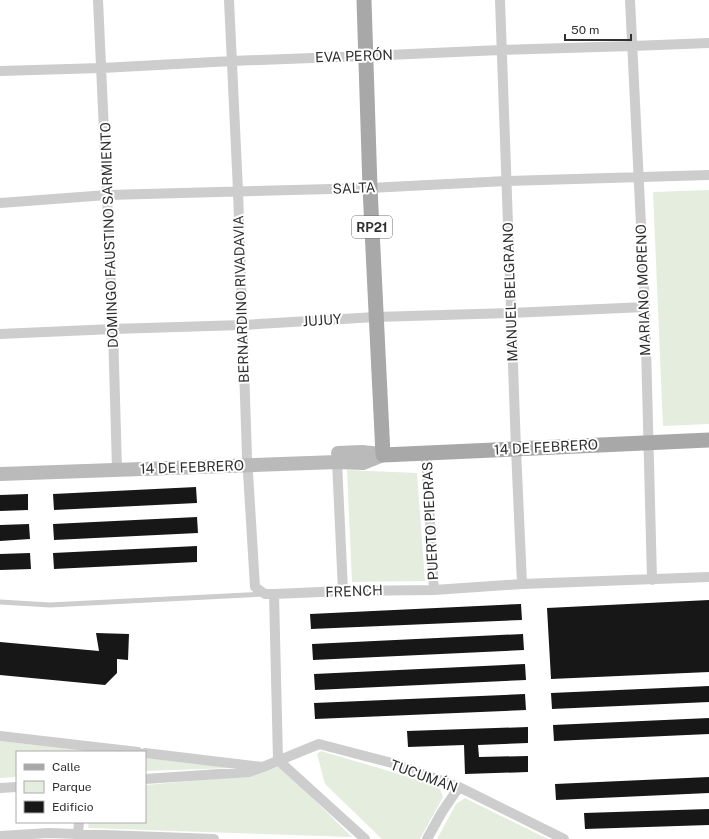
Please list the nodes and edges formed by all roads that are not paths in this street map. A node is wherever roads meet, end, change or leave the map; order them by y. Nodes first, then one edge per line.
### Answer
1 (98, 0) edge
2 (229, 0) edge
3 (364, 0) edge
4 (500, 0) edge
5 (630, 0) edge
6 (709, 42) edge
7 (632, 46) junction
8 (501, 50) junction
9 (365, 56) junction
10 (232, 61) junction
11 (102, 68) junction
12 (0, 71) edge
13 (709, 175) edge
14 (639, 177) junction
15 (506, 181) junction
16 (370, 188) junction
17 (238, 191) junction
18 (107, 195) junction
19 (0, 203) edge
20 (645, 307) junction
21 (512, 313) junction
22 (376, 317) junction
23 (242, 325) junction
24 (113, 328) junction
25 (0, 334) edge
26 (709, 440) edge
27 (648, 442) junction
28 (516, 449) junction
29 (426, 453) junction
30 (383, 454) junction
31 (247, 460) junction
32 (338, 462) junction
33 (117, 464) junction
34 (0, 466) edge
35 (0, 474) edge
36 (709, 577) edge
37 (652, 580) junction
38 (522, 584) junction
39 (434, 590) junction
40 (343, 591) junction
41 (269, 594) junction
42 (0, 602) edge
43 (0, 736) edge
44 (129, 751) edge
45 (146, 753) edge
46 (278, 760) junction
47 (263, 767) junction
48 (146, 779) edge
49 (16, 787) edge
50 (459, 787) junction
51 (0, 788) edge
52 (79, 823) edge
53 (78, 834) junction
54 (0, 836) edge
55 (214, 839) edge
56 (365, 839) edge
57 (427, 839) edge
58 (564, 839) edge

1 - 11 street, DOMINGO FAUSTINO SARMIENTO
2 - 10 street, BERNARDINO RIVADAVIA
3 - 9 main road, RP21
4 - 8 street, MANUEL BELGRANO
5 - 7 street, MARIANO MORENO
6 - 7 street, EVA PERÓN
7 - 8 street, EVA PERÓN
7 - 14 street, MARIANO MORENO
8 - 9 street, EVA PERÓN
8 - 15 street, MANUEL BELGRANO
9 - 10 street, EVA PERÓN
9 - 16 main road, RP21
10 - 11 street, EVA PERÓN
10 - 17 street, BERNARDINO RIVADAVIA
11 - 12 street, EVA PERÓN
11 - 18 street, DOMINGO FAUSTINO SARMIENTO
13 - 14 street, SALTA
14 - 15 street, SALTA
14 - 20 street, MARIANO MORENO
15 - 16 street, SALTA
15 - 21 street, MANUEL BELGRANO
16 - 17 street, SALTA
16 - 22 main road, RP21
17 - 18 street, SALTA
17 - 23 street, BERNARDINO RIVADAVIA
18 - 19 street, SALTA
18 - 24 street, DOMINGO FAUSTINO SARMIENTO
20 - 21 street, JUJUY
20 - 27 street, MARIANO MORENO
21 - 22 street, JUJUY
21 - 28 street, MANUEL BELGRANO
22 - 23 street, JUJUY
22 - 30 main road, RP21
23 - 24 street, JUJUY
23 - 31 street, BERNARDINO RIVADAVIA
24 - 25 street, JUJUY
24 - 33 street, DOMINGO FAUSTINO SARMIENTO
26 - 27 main road, 14 DE FEBRERO
27 - 28 main road, 14 DE FEBRERO
27 - 37 street, MARIANO MORENO
28 - 29 main road, 14 DE FEBRERO
28 - 38 street, MANUEL BELGRANO
29 - 30 main road, 14 DE FEBRERO
29 - 39 street, PUERTO PIEDRAS
30 - 31 main road, 14 DE FEBRERO
30 - 32 main road, 14 DE FEBRERO
31 - 32 main road, 14 DE FEBRERO
31 - 33 main road, 14 DE FEBRERO
31 - 41 street, BERNARDINO RIVADAVIA
32 - 40 street
33 - 34 main road, 14 DE FEBRERO
33 - 35 main road, 14 DE FEBRERO
36 - 37 street, FRENCH
37 - 38 street, FRENCH
38 - 39 street, FRENCH
39 - 40 street, FRENCH
40 - 41 street, FRENCH
41 - 42 lane, FRENCH
41 - 46 street
43 - 44 street
45 - 47 street
46 - 47 street, TUCUMÁN
46 - 50 street, TUCUMÁN
46 - 56 street
47 - 48 street, TUCUMÁN
49 - 51 street
50 - 57 street
50 - 58 street, TUCUMÁN
52 - 53 street
53 - 54 street
53 - 55 street

